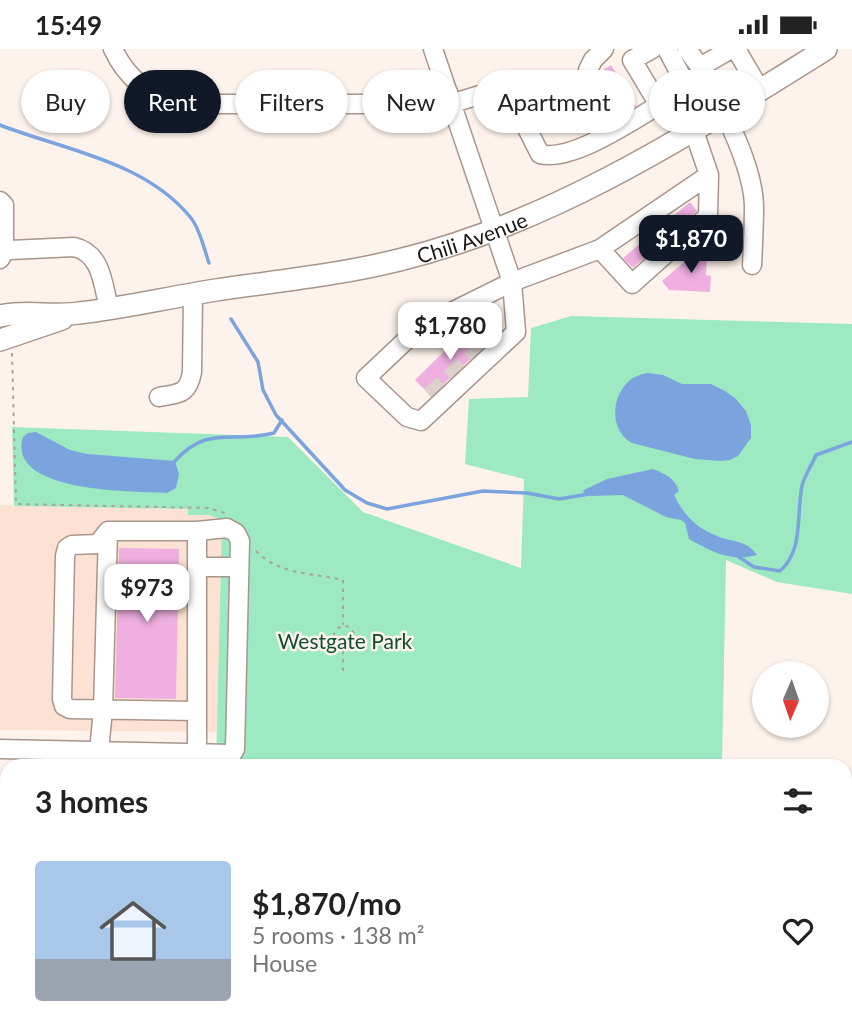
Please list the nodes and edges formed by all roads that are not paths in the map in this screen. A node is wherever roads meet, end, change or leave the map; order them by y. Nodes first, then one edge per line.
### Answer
1 (113, 49) edge
2 (433, 49) edge
3 (604, 49) edge
4 (652, 49) edge
5 (667, 49) edge
6 (687, 49) edge
7 (733, 49) edge
8 (826, 49) edge
9 (439, 70) edge
10 (588, 70) edge
11 (678, 70) edge
12 (747, 70) edge
13 (649, 82) edge
14 (765, 87) edge
15 (362, 104) edge
16 (459, 130) edge
17 (529, 133) edge
18 (610, 133) edge
19 (689, 133) edge
20 (691, 133) edge
21 (734, 133) edge
22 (709, 175) junction
23 (0, 201) edge
24 (494, 230) junction
25 (600, 249) junction
26 (2, 255) edge
27 (752, 265) dead end
28 (512, 282) junction
29 (193, 294) junction
30 (109, 309) junction
31 (77, 314) junction
32 (0, 316) edge
33 (515, 317) junction
34 (428, 324) junction
35 (6, 347) edge
36 (484, 347) tunnel mouth
37 (430, 396) tunnel mouth
38 (159, 397) dead end
39 (197, 530) junction
40 (108, 531) junction
41 (197, 566) junction
42 (239, 567) junction
43 (103, 710) junction
44 (196, 711) junction
45 (0, 749) edge
46 (99, 751) junction
47 (186, 759) edge
48 (197, 759) edge
49 (203, 759) edge

1 - 15 street
2 - 9 street
3 - 10 street
4 - 13 street
5 - 11 street
6 - 7 street
7 - 12 street
8 - 14 main road, Chili Avenue
16 - 24 street
17 - 18 street
19 - 24 main road, Chili Avenue
20 - 22 street
21 - 27 street
22 - 25 street
22 - 25 street
23 - 26 street
24 - 28 street
24 - 29 main road, Chili Avenue
25 - 28 street
26 - 30 street
28 - 33 street
28 - 34 street
29 - 30 main road, Chili Avenue
29 - 38 street
30 - 31 main road, Chili Avenue
31 - 32 main road, Chili Avenue
31 - 35 main road, Chili Avenue
33 - 34 street
33 - 36 street
34 - 37 street
39 - 40 street
39 - 41 street
39 - 42 street
40 - 43 street
40 - 43 street
41 - 42 street
41 - 44 street
42 - 49 street
43 - 44 street
43 - 46 street
44 - 48 street
45 - 46 street
46 - 47 street

